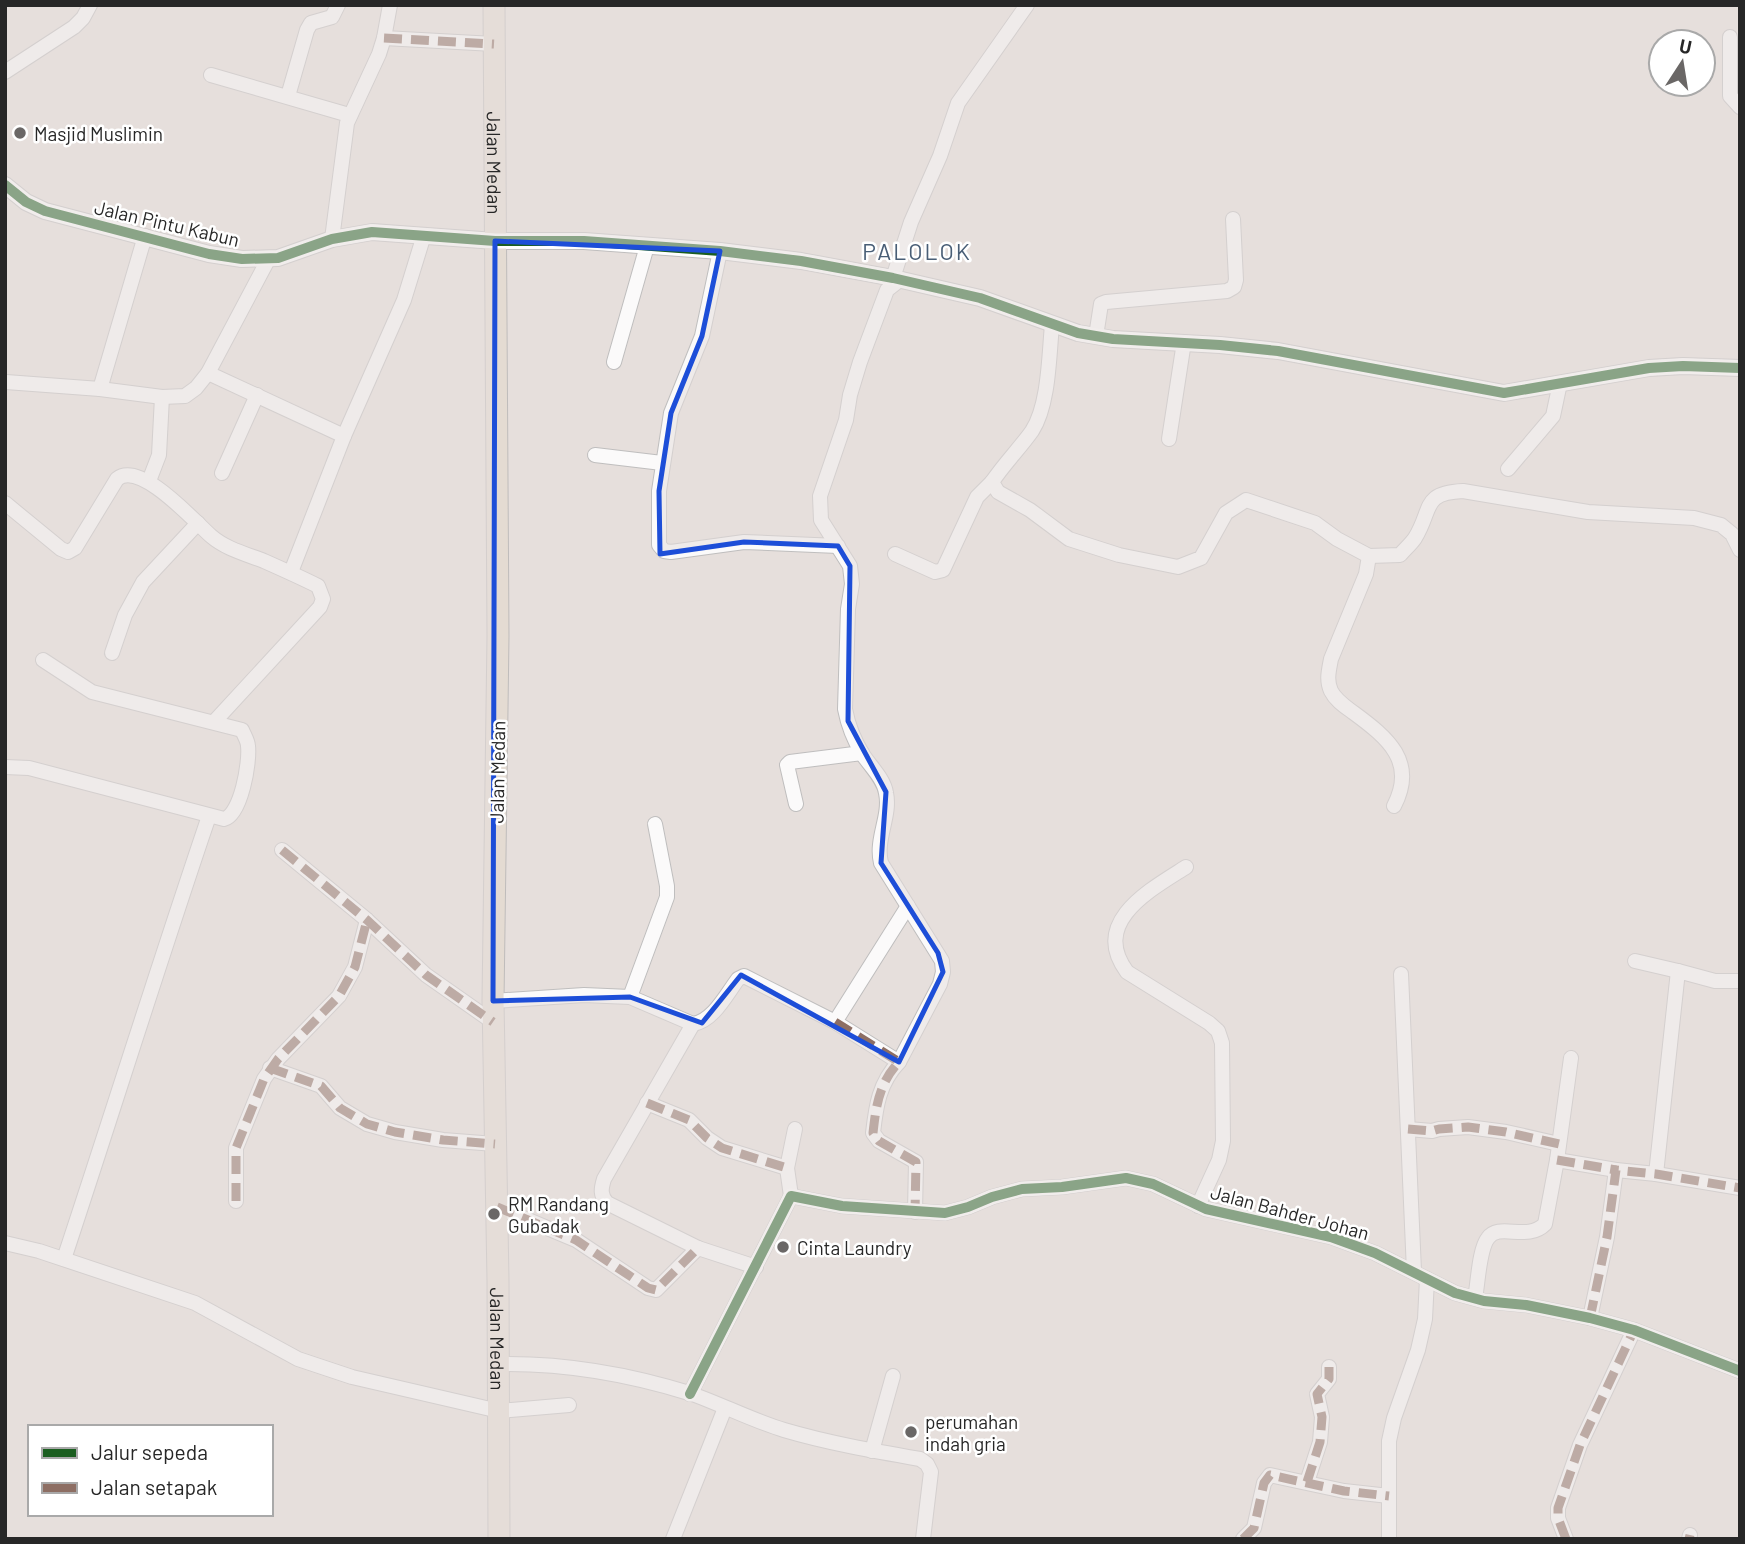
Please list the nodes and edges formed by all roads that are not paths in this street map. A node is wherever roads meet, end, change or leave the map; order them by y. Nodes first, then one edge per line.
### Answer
1 (90, 5) edge
2 (338, 5) edge
3 (390, 5) edge
4 (494, 5) edge
5 (1027, 5) edge
6 (1730, 37) dead end
7 (384, 38) junction
8 (494, 44) junction
9 (5, 72) edge
10 (211, 75) dead end
11 (288, 96) junction
12 (1740, 107) edge
13 (349, 115) junction
14 (5, 185) edge
15 (1233, 219) dead end
16 (424, 235) junction
17 (145, 236) junction
18 (332, 239) junction
19 (495, 241) junction
20 (647, 246) junction
21 (720, 251) junction
22 (269, 258) junction
23 (897, 279) junction
24 (1052, 324) junction
25 (1096, 336) junction
26 (1184, 342) junction
27 (614, 362) dead end
28 (1740, 368) edge
29 (208, 373) junction
30 (6, 382) edge
31 (1560, 383) junction
32 (100, 389) junction
33 (257, 395) junction
34 (162, 397) junction
35 (344, 436) junction
36 (1169, 439) dead end
37 (595, 455) dead end
38 (662, 463) junction
39 (1508, 469) dead end
40 (222, 473) dead end
41 (149, 481) junction
42 (992, 482) junction
43 (5, 503) edge
44 (198, 523) junction
45 (838, 545) junction
46 (1740, 550) edge
47 (895, 554) dead end
48 (1369, 556) junction
49 (291, 572) junction
50 (112, 653) dead end
51 (43, 660) dead end
52 (214, 722) junction
53 (862, 753) junction
54 (5, 767) edge
55 (796, 804) dead end
56 (1394, 806) dead end
57 (209, 816) junction
58 (655, 824) dead end
59 (282, 850) dead end
60 (1185, 867) dead end
61 (908, 906) junction
62 (367, 920) junction
63 (1635, 961) dead end
64 (1678, 971) junction
65 (1401, 974) dead end
66 (1740, 981) edge
67 (630, 997) junction
68 (493, 1011) junction
69 (835, 1022) junction
70 (692, 1024) junction
71 (1571, 1058) dead end
72 (899, 1062) junction
73 (270, 1068) junction
74 (648, 1103) junction
75 (795, 1129) dead end
76 (1408, 1129) junction
77 (495, 1143) junction
78 (1559, 1144) junction
79 (1557, 1160) junction
80 (787, 1168) junction
81 (1616, 1170) junction
82 (1656, 1174) junction
83 (1740, 1188) edge
84 (791, 1196) junction
85 (236, 1201) dead end
86 (1198, 1206) junction
87 (497, 1207) junction
88 (915, 1212) junction
89 (5, 1242) edge
90 (698, 1248) junction
91 (64, 1259) junction
92 (756, 1267) junction
93 (1414, 1271) junction
94 (1427, 1279) junction
95 (1475, 1298) junction
96 (1590, 1318) junction
97 (1634, 1329) junction
98 (499, 1364) junction
99 (1329, 1367) dead end
100 (1740, 1371) edge
101 (893, 1376) dead end
102 (690, 1394) junction
103 (569, 1405) dead end
104 (725, 1408) junction
105 (499, 1411) junction
106 (872, 1451) junction
107 (1307, 1482) junction
108 (1383, 1495) junction
109 (499, 1539) edge
110 (673, 1539) edge
111 (923, 1539) edge
112 (1243, 1539) edge
113 (1389, 1539) edge
114 (1566, 1539) edge

1 - 9 street
2 - 11 street
3 - 7 street
4 - 8 main road, Jalan Medan
5 - 23 street
6 - 12 street
7 - 8 street
7 - 13 street
8 - 19 main road, Jalan Medan
10 - 11 street
11 - 13 street
13 - 18 street
14 - 17 street, Jalan Pintu Kabun
15 - 25 street
16 - 18 street, Jalan Pintu Kabun
16 - 19 street, Jalan Pintu Kabun
16 - 35 street
17 - 22 street, Jalan Pintu Kabun
17 - 32 street
18 - 22 street, Jalan Pintu Kabun
19 - 20 street, Jalan Pintu Kabun
19 - 68 main road, Jalan Medan
20 - 21 street, Jalan Pintu Kabun
20 - 27 street
21 - 23 street, Jalan Pintu Kabun
21 - 38 street
22 - 29 street
23 - 24 street, Jalan Pintu Kabun
23 - 45 street
24 - 25 street, Jalan Pintu Kabun
24 - 42 street
25 - 26 street, Jalan Pintu Kabun
26 - 31 street, Jalan Pintu Kabun
26 - 36 street
28 - 31 street, Jalan Pintu Kabun
29 - 33 street
29 - 34 street
30 - 32 street
31 - 39 street
32 - 34 street
33 - 35 street
33 - 40 street
34 - 41 street
35 - 49 street
37 - 38 street
38 - 45 street
41 - 43 street
41 - 44 street
42 - 47 street
42 - 48 street
44 - 49 street
44 - 50 street
45 - 53 street
46 - 48 street
48 - 56 street
49 - 52 street
51 - 52 street
52 - 57 street
53 - 55 street
53 - 61 street
54 - 57 street
57 - 91 street
58 - 67 street
59 - 62 street
60 - 86 street
61 - 69 street
61 - 72 street
62 - 68 street
62 - 73 street
63 - 64 street
64 - 66 street
64 - 82 street
65 - 76 street
67 - 68 street
67 - 70 street
68 - 77 main road, Jalan Medan
69 - 70 street
69 - 72 street
70 - 74 street
71 - 78 street
72 - 88 street
73 - 77 street
73 - 85 street
74 - 80 street
74 - 90 street
75 - 80 street
76 - 78 street
76 - 93 street
77 - 87 main road, Jalan Medan
78 - 79 street
79 - 81 street
79 - 95 street
80 - 84 street
81 - 82 street
81 - 96 street
82 - 83 street
84 - 88 street, Jalan Bahder Johan
84 - 92 street
86 - 88 street, Jalan Bahder Johan
86 - 93 street, Jalan Bahder Johan
87 - 90 street
87 - 98 main road, Jalan Medan
89 - 91 street
90 - 92 street
91 - 105 street
92 - 102 street
93 - 94 street, Jalan Bahder Johan
94 - 95 street, Jalan Bahder Johan
94 - 108 street
95 - 96 street, Jalan Bahder Johan
96 - 97 street, Jalan Bahder Johan
97 - 100 street, Jalan Bahder Johan
97 - 114 street
98 - 102 street
98 - 105 main road, Jalan Medan
99 - 107 street
101 - 106 street
102 - 104 street
103 - 105 street
104 - 106 street
104 - 110 street
105 - 109 main road, Jalan Medan
106 - 111 street
107 - 108 street
107 - 112 street
108 - 113 street

